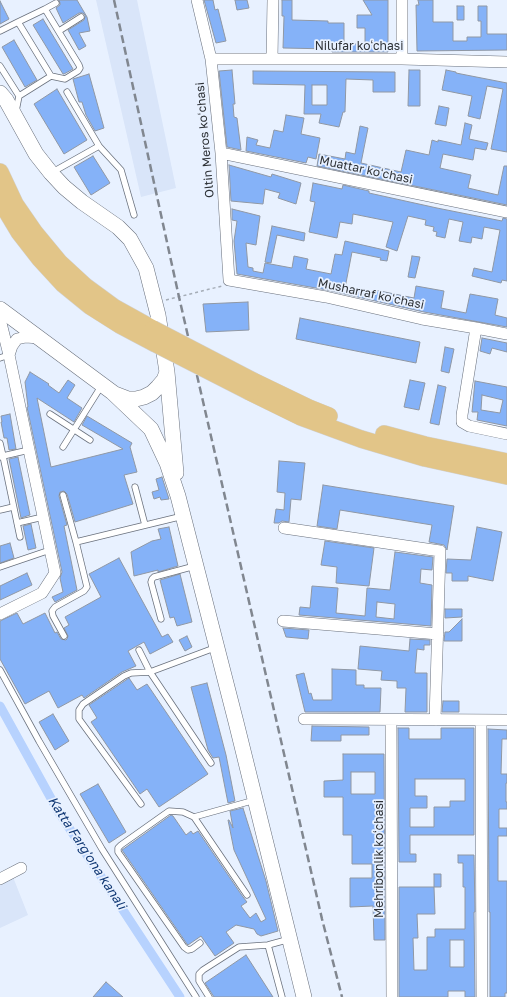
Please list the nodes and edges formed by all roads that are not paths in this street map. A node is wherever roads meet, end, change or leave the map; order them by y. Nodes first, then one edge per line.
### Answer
1 (196, 0) edge
2 (273, 0) edge
3 (402, 0) edge
4 (56, 3) dead end
5 (45, 9) junction
6 (81, 18) dead end
7 (18, 22) junction
8 (0, 31) edge
9 (59, 31) junction
10 (210, 59) junction
11 (272, 59) junction
12 (402, 59) junction
13 (507, 62) edge
14 (0, 66) edge
15 (51, 76) junction
16 (67, 92) dead end
17 (6, 96) edge
18 (99, 146) junction
19 (221, 153) junction
20 (0, 172) edge
21 (51, 173) junction
22 (0, 200) edge
23 (507, 212) edge
24 (134, 214) dead end
25 (229, 280) joint
26 (0, 309) edge
27 (0, 319) edge
28 (476, 328) junction
29 (507, 334) edge
30 (153, 336) junction
31 (39, 338) junction
32 (3, 344) edge
33 (4, 356) edge
34 (167, 372) junction
35 (251, 386) junction
36 (107, 389) junction
37 (50, 414) dead end
38 (74, 429) junction
39 (507, 434) edge
40 (90, 440) dead end
41 (0, 443) edge
42 (63, 447) dead end
43 (29, 450) junction
44 (1, 456) edge
45 (507, 462) edge
46 (507, 476) edge
47 (135, 487) dead end
48 (63, 495) dead end
49 (178, 496) junction
50 (14, 507) junction
51 (0, 510) edge
52 (183, 516) junction
53 (43, 517) junction
54 (17, 522) junction
55 (145, 525) junction
56 (284, 528) dead end
57 (20, 537) dead end
58 (76, 542) junction
59 (50, 550) junction
60 (196, 566) junction
61 (0, 567) edge
62 (0, 614) edge
63 (161, 619) dead end
64 (283, 621) dead end
65 (438, 634) junction
66 (64, 636) dead end
67 (217, 647) junction
68 (139, 650) dead end
69 (0, 670) edge
70 (150, 672) junction
71 (304, 719) dead end
72 (391, 720) junction
73 (435, 720) junction
74 (481, 720) junction
75 (507, 720) edge
76 (211, 763) dead end
77 (256, 800) junction
78 (141, 804) dead end
79 (194, 817) junction
80 (21, 868) dead end
81 (0, 880) edge
82 (247, 895) dead end
83 (290, 939) junction
84 (200, 944) dead end
85 (268, 945) junction
86 (196, 997) edge
87 (209, 997) edge
88 (282, 997) edge
89 (304, 997) edge
90 (392, 997) edge
91 (482, 997) edge

1 - 10 street, Oltin Meros koʻchasi
2 - 11 street
3 - 12 street
4 - 5 lane
5 - 7 lane
5 - 9 lane
6 - 9 lane
7 - 8 lane
7 - 15 lane
9 - 15 lane
10 - 11 street, Nilufar koʻchasi
10 - 19 street, Oltin Meros koʻchasi
11 - 12 street, Nilufar koʻchasi
12 - 13 street, Nilufar koʻchasi
14 - 17 lane
15 - 17 lane
16 - 18 lane
17 - 21 main road
18 - 21 lane
18 - 24 lane
19 - 23 street, Muattar koʻchasi
19 - 25 street, Oltin Meros koʻchasi
20 - 30 main road
21 - 34 main road
22 - 30 main road
25 - 28 street, Musharraf koʻchasi
26 - 31 main road
27 - 32 street
28 - 29 street, Musharraf koʻchasi
28 - 39 street
30 - 35 main road, bridge
31 - 33 street
31 - 36 main road
32 - 33 street
33 - 43 street
34 - 36 main road
34 - 49 main road
35 - 45 main road
35 - 46 main road
36 - 38 lane
36 - 49 main road
37 - 38 lane
38 - 40 lane
38 - 42 lane
41 - 44 lane
43 - 44 lane
43 - 53 street
44 - 50 lane
47 - 55 lane
48 - 58 lane
49 - 52 main road
50 - 51 lane
50 - 54 lane
52 - 55 lane
52 - 60 main road
53 - 54 lane
53 - 59 street
54 - 57 lane
55 - 58 lane
56 - 65 street
58 - 66 lane
59 - 61 lane
59 - 62 street
60 - 63 lane
60 - 67 main road
64 - 65 street
65 - 73 street
67 - 70 lane
67 - 77 main road
68 - 70 lane
69 - 86 lane
70 - 76 lane
70 - 78 lane
71 - 72 street
72 - 73 street
72 - 90 street, Mehribonlik koʻchasi
73 - 74 street
74 - 75 street
74 - 91 street
77 - 79 lane
77 - 83 main road
79 - 82 lane
79 - 84 lane
80 - 81 street
83 - 85 lane
83 - 89 main road
85 - 87 lane
85 - 88 lane

